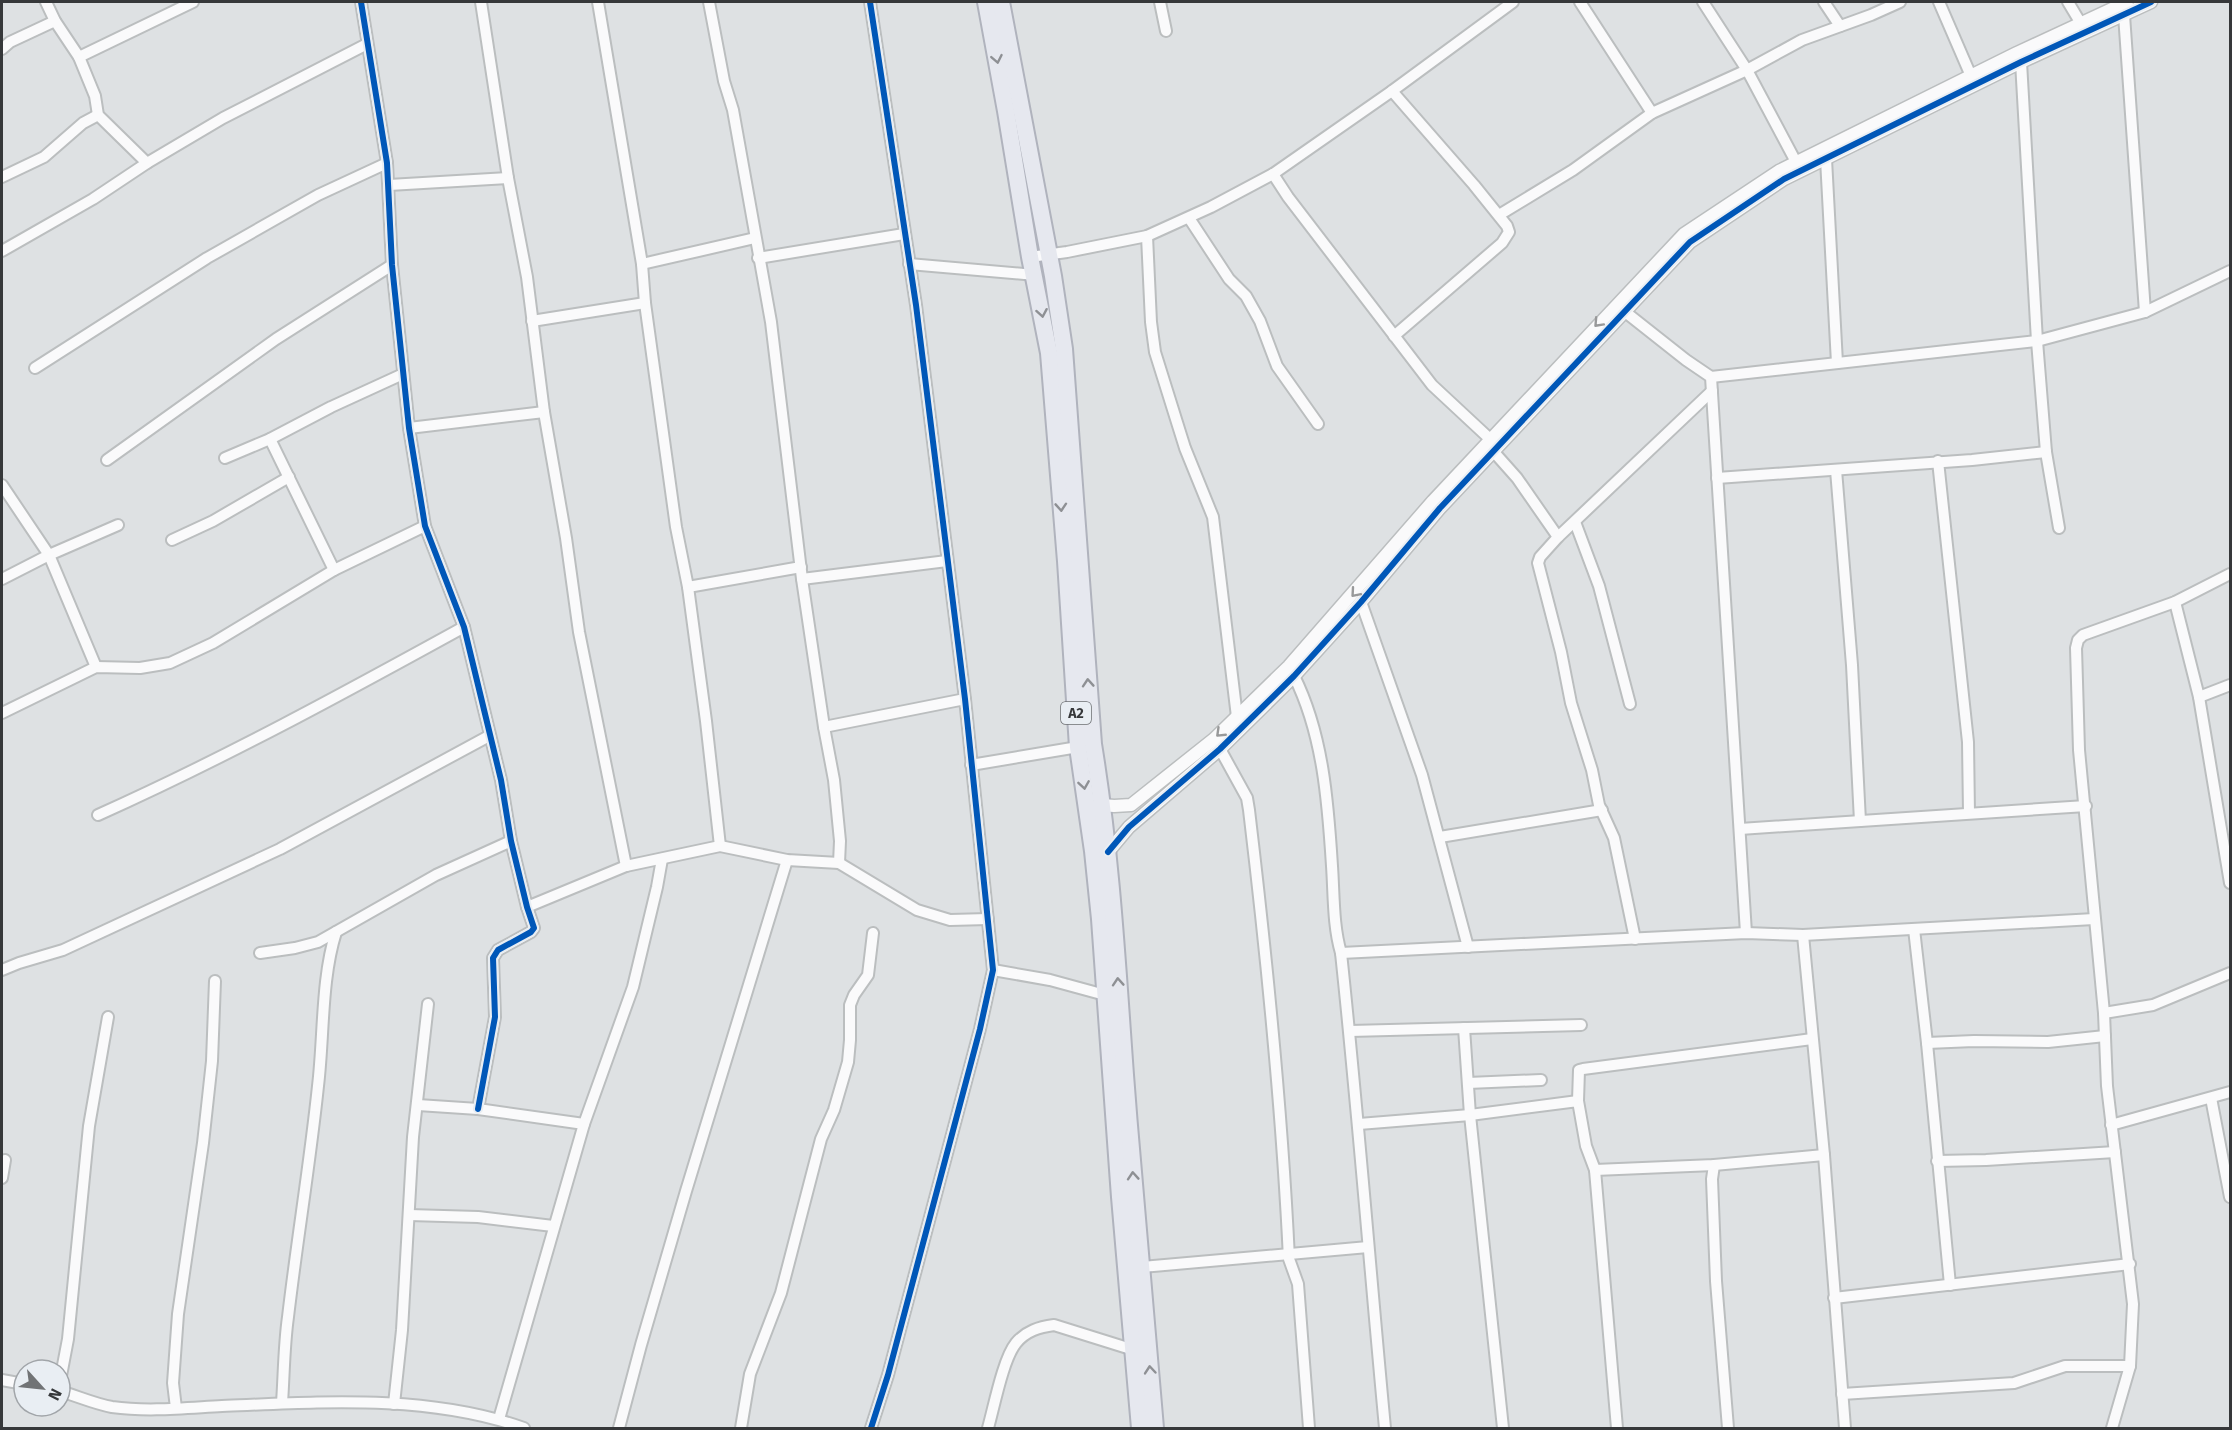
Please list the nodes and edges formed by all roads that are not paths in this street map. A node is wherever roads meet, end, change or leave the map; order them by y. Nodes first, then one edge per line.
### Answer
1 (46, 2) edge
2 (193, 2) edge
3 (361, 2) edge
4 (481, 2) edge
5 (598, 2) edge
6 (709, 2) edge
7 (870, 2) edge
8 (986, 2) edge
9 (1001, 2) edge
10 (1160, 2) edge
11 (1514, 2) edge
12 (1580, 2) edge
13 (1704, 2) edge
14 (1824, 2) edge
15 (1900, 2) edge
16 (1939, 2) edge
17 (2068, 2) edge
18 (2127, 2) edge
19 (2151, 2) edge
20 (1500, 6) edge
21 (2124, 15) junction
22 (55, 21) junction
23 (2080, 22) junction
24 (1840, 26) junction
25 (1166, 31) dead end
26 (367, 44) junction
27 (2, 49) edge
28 (79, 57) junction
29 (2021, 62) junction
30 (1747, 70) junction
31 (1971, 76) junction
32 (1392, 91) junction
33 (1652, 113) junction
34 (98, 115) junction
35 (1826, 159) junction
36 (1796, 162) junction
37 (387, 163) junction
38 (147, 164) junction
39 (1273, 174) junction
40 (2, 177) edge
41 (508, 178) junction
42 (389, 185) junction
43 (1499, 215) junction
44 (1189, 218) junction
45 (904, 234) junction
46 (1147, 236) junction
47 (756, 238) junction
48 (2, 251) edge
49 (1048, 255) junction
50 (1030, 257) junction
51 (758, 258) junction
52 (642, 264) junction
53 (909, 264) junction
54 (392, 265) junction
55 (2230, 271) edge
56 (1035, 275) junction
57 (645, 303) junction
58 (1624, 310) junction
59 (2145, 312) junction
60 (532, 321) junction
61 (1394, 336) junction
62 (2037, 341) junction
63 (1837, 363) junction
64 (35, 368) dead end
65 (403, 374) junction
66 (1711, 377) junction
67 (1712, 391) junction
68 (544, 412) junction
69 (1318, 424) dead end
70 (409, 428) junction
71 (270, 439) junction
72 (1491, 445) junction
73 (2046, 452) junction
74 (225, 459) dead end
75 (107, 460) dead end
76 (1938, 461) junction
77 (1836, 470) junction
78 (289, 477) junction
79 (1717, 478) junction
80 (2, 485) edge
81 (1575, 522) junction
82 (118, 525) dead end
83 (425, 526) junction
84 (2059, 528) dead end
85 (1558, 537) junction
86 (172, 540) dead end
87 (49, 555) junction
88 (947, 561) junction
89 (801, 567) junction
90 (334, 570) junction
91 (2230, 574) edge
92 (2, 579) edge
93 (802, 579) junction
94 (688, 587) junction
95 (1361, 602) junction
96 (2175, 602) junction
97 (464, 627) junction
98 (1078, 642) junction
99 (96, 667) junction
100 (1294, 676) junction
101 (2230, 685) edge
102 (2199, 697) junction
103 (965, 699) junction
104 (1630, 704) dead end
105 (2, 713) edge
106 (1237, 717) junction
107 (824, 727) junction
108 (489, 736) junction
109 (1078, 747) junction
110 (1220, 749) junction
111 (971, 765) junction
112 (1103, 805) junction
113 (2086, 806) junction
114 (1602, 810) junction
115 (1969, 813) junction
116 (98, 815) dead end
117 (1860, 821) junction
118 (1740, 829) junction
119 (1440, 837) junction
120 (511, 841) junction
121 (720, 846) junction
122 (1108, 852) junction
123 (662, 859) junction
124 (787, 860) junction
125 (839, 863) junction
126 (626, 866) junction
127 (2230, 883) edge
128 (526, 907) junction
129 (988, 919) junction
130 (2094, 919) junction
131 (1914, 929) junction
132 (336, 932) junction
133 (873, 933) dead end
134 (1746, 933) junction
135 (1803, 935) junction
136 (1635, 939) junction
137 (1468, 947) junction
138 (260, 953) dead end
139 (1341, 954) junction
140 (2, 970) edge
141 (993, 970) junction
142 (2230, 974) edge
143 (215, 981) dead end
144 (1104, 995) junction
145 (428, 1004) dead end
146 (2103, 1013) junction
147 (108, 1017) dead end
148 (1581, 1025) dead end
149 (1464, 1028) junction
150 (1350, 1031) junction
151 (2105, 1036) junction
152 (1812, 1038) junction
153 (1927, 1043) junction
154 (1541, 1080) dead end
155 (1468, 1083) junction
156 (2230, 1092) edge
157 (2211, 1098) junction
158 (1578, 1101) junction
159 (418, 1105) junction
160 (478, 1109) junction
161 (1470, 1114) junction
162 (584, 1124) junction
163 (1359, 1124) junction
164 (2111, 1125) junction
165 (2115, 1152) junction
166 (1824, 1155) junction
167 (5, 1160) dead end
168 (1937, 1161) junction
169 (1714, 1165) junction
170 (1594, 1170) junction
171 (2, 1178) edge
172 (2230, 1197) edge
173 (409, 1215) junction
174 (553, 1226) junction
175 (1368, 1247) junction
176 (1289, 1255) junction
177 (2130, 1264) junction
178 (1142, 1267) junction
179 (1950, 1285) junction
180 (1834, 1298) junction
181 (1134, 1350) junction
182 (64, 1358) edge
183 (2130, 1366) junction
184 (1842, 1394) junction
185 (72, 1395) edge
186 (282, 1403) junction
187 (394, 1404) junction
188 (176, 1408) junction
189 (499, 1419) junction
190 (524, 1428) edge
191 (619, 1428) edge
192 (741, 1428) edge
193 (871, 1428) edge
194 (988, 1428) edge
195 (1140, 1428) edge
196 (1155, 1428) edge
197 (1309, 1428) edge
198 (1385, 1428) edge
199 (1503, 1428) edge
200 (1617, 1428) edge
201 (1728, 1428) edge
202 (1845, 1428) edge
203 (2112, 1428) edge

1 - 22 street
2 - 28 street
3 - 26 street
4 - 41 street
5 - 52 street
6 - 47 street
7 - 45 street
8 -> 50 highway, A2
9 - 49 highway, A2
10 - 25 street
11 - 20 street
12 - 33 street
13 - 30 street
14 - 24 street
15 - 24 street
16 - 31 street
17 - 23 street
18 - 23 street
19 - 21 street
20 - 32 street
21 - 29 street
21 - 59 street
22 - 27 street
22 - 28 street
23 - 31 street
24 - 30 street
26 - 37 street
26 - 38 street
28 - 34 street
29 - 35 street
29 - 62 street
30 - 33 street
30 - 36 street
31 - 36 street
32 - 39 street
32 - 43 street
33 - 43 street
34 - 38 street
34 - 40 street
35 - 58 street
35 - 63 street
36 -> 72 street
37 - 42 street
37 - 64 street
38 - 48 street
39 - 44 street
39 - 61 street
41 - 42 street
41 - 60 street
42 - 54 street
43 - 61 street
44 - 46 street
44 - 69 street
45 - 51 street
45 - 53 street
46 - 49 street
46 - 106 street
47 - 51 street
47 - 52 street
49 - 50 street
49 - 98 highway, A2
50 - 56 highway, A2
51 - 89 street
52 - 57 street
53 - 56 street
53 - 88 street
54 - 65 street
54 - 75 street
55 - 59 street
56 -> 98 highway, A2
57 - 60 street
57 - 94 street
58 - 66 street
58 - 72 street
59 - 62 street
60 - 68 street
61 - 72 street
62 - 63 street
62 - 73 street
63 - 66 street
65 - 70 street
65 - 71 street
66 - 67 street
67 - 79 street
67 - 81 street
68 - 70 street
68 - 126 street
70 - 83 street
71 - 74 street
71 - 78 street
72 - 85 street
72 - 95 street
72 -> 106 street
73 - 76 street
73 - 84 street
76 - 77 street
76 - 115 street
77 - 79 street
77 - 117 street
78 - 86 street
78 - 90 street
79 - 118 street
80 - 87 street
81 - 85 street
81 - 104 street
82 - 87 street
83 - 90 street
83 - 97 street
85 - 114 street
87 - 92 street
87 - 99 street
88 - 93 street
88 - 103 street
89 - 93 street
89 - 94 street
90 - 99 street
91 - 96 street
93 - 107 street
94 - 121 street
95 - 100 street
95 - 119 street
96 - 102 street
96 - 113 street
97 - 108 street
97 - 116 street
98 - 109 highway, A2
112 -> 98 highway, A2
99 - 105 street
100 - 110 street
100 - 139 street
101 - 102 street
102 - 127 street
103 - 107 street
103 - 111 street
106 -> 112 street
107 - 125 street
108 - 120 street
108 - 140 street
109 - 111 street
109 -> 144 highway, A2
110 - 122 street
110 - 176 street
111 - 129 street
112 - 122 highway, A2
113 - 115 street
113 - 130 street
114 - 119 street
114 - 136 street
115 - 117 street
117 - 118 street
118 - 134 street
119 - 137 street
120 - 128 street
120 - 132 street
121 - 123 street
121 - 124 street
178 -> 122 highway, A2
123 - 126 street
123 - 162 street
124 - 125 street
124 - 191 street
125 - 129 street
126 - 128 street
128 - 160 street
129 - 141 street
130 - 131 street
130 - 146 street
131 - 135 street
131 - 153 street
132 - 138 street
132 - 186 street
133 - 192 street
134 - 135 street
134 - 136 street
135 - 152 street
136 - 137 street
137 - 139 street
139 - 150 street
141 - 144 street
141 - 193 street
142 - 146 street
143 - 188 street
144 - 181 highway, A2
145 - 159 street
146 - 151 street
147 - 182 street
148 - 149 street
149 - 150 street
149 - 155 street
150 - 163 street
151 - 153 street
151 - 164 street
152 - 158 street
152 - 166 street
153 - 168 street
154 - 155 street
155 - 161 street
156 - 157 street
157 - 164 street
157 - 172 street
158 - 161 street
158 - 170 street
159 - 160 street
159 - 173 street
160 - 162 street
161 - 163 street
161 - 199 street
162 - 174 street
163 - 175 street
164 - 165 street
165 - 168 street
165 - 177 street
166 - 169 street
166 - 180 street
167 - 171 street
168 - 179 street
169 - 170 street
169 - 201 street
170 - 200 street
173 - 174 street
173 - 187 street
174 - 189 street
175 - 176 street
175 - 198 street
176 - 178 street
176 - 197 street
177 - 179 street
177 - 183 street
196 -> 178 highway, A2
179 - 180 street
180 - 184 street
181 - 194 street
181 - 195 highway, A2
183 - 184 street
183 - 203 street
184 - 202 street
185 - 188 street
186 - 187 street
186 - 188 street
187 - 189 street
189 - 190 street

